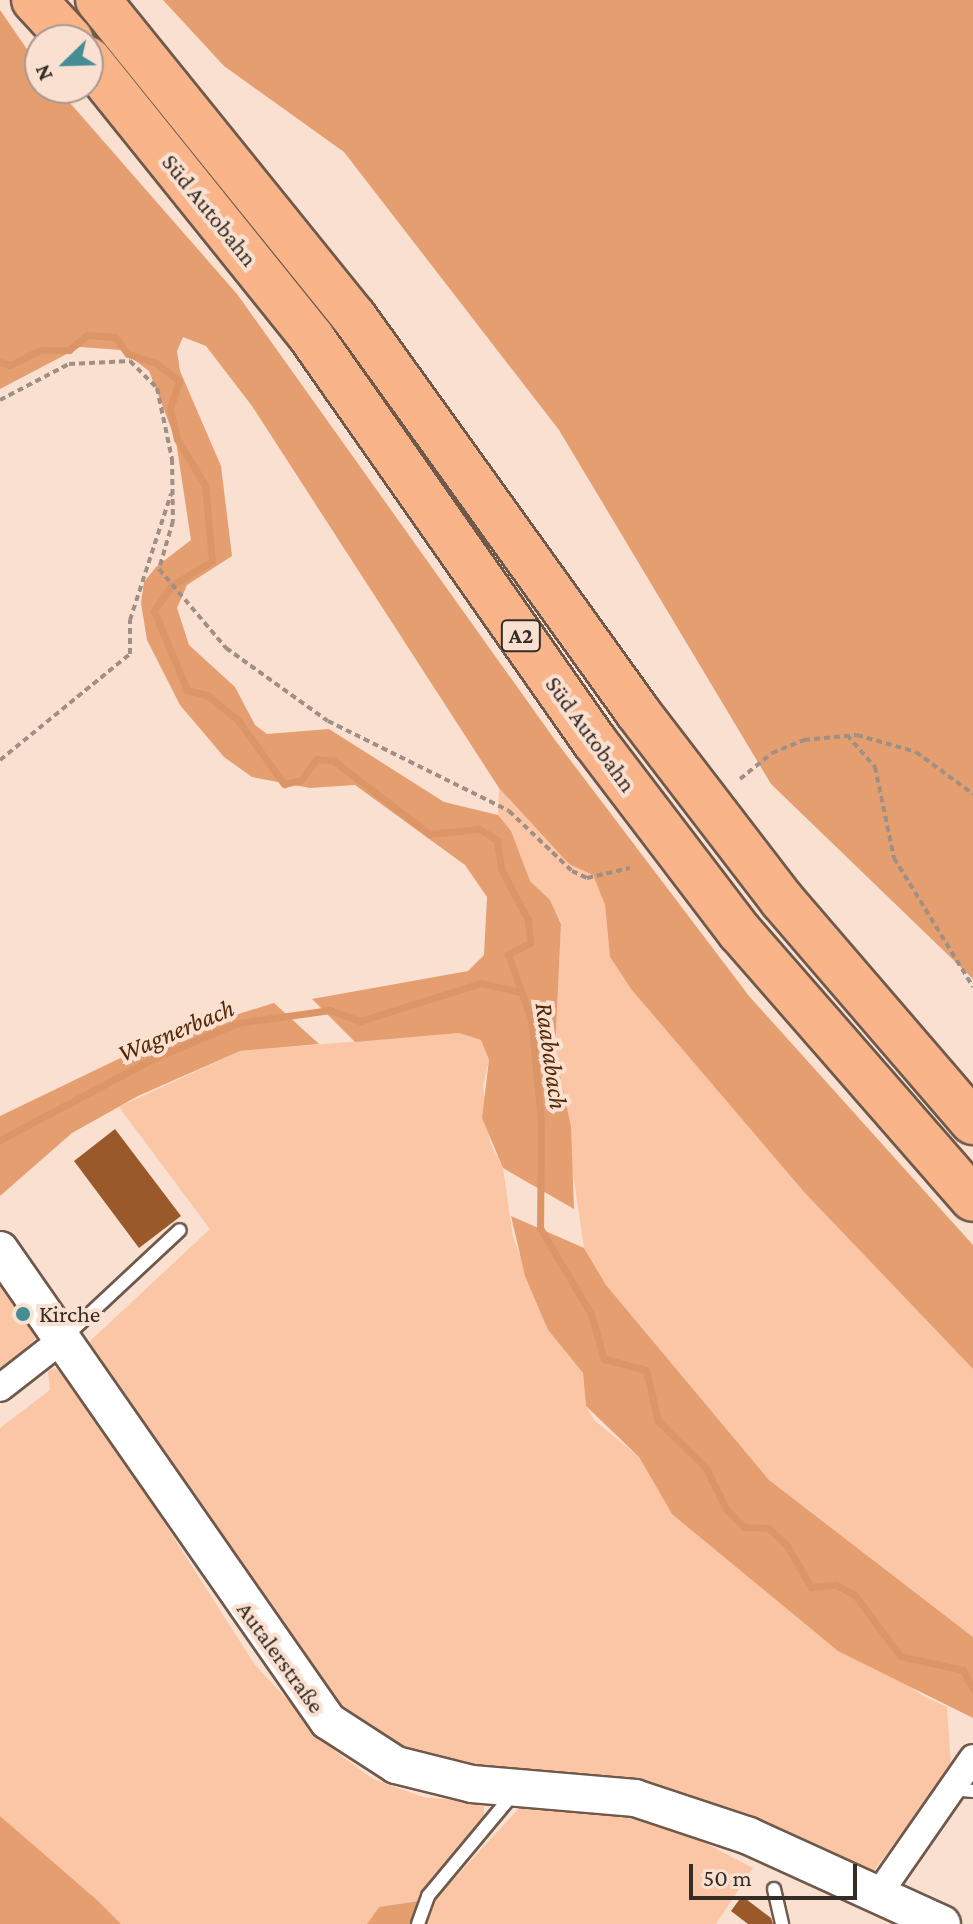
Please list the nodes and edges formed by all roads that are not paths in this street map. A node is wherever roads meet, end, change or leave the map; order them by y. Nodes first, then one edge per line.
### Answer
1 (34, 0) edge
2 (98, 0) edge
3 (56, 24) edge
4 (104, 79) edge
5 (973, 1122) edge
6 (973, 1199) edge
7 (180, 1230) dead end
8 (0, 1250) edge
9 (64, 1338) junction
10 (0, 1388) edge
11 (973, 1758) edge
12 (517, 1788) junction
13 (962, 1790) edge
14 (774, 1889) dead end
15 (880, 1892) junction
16 (418, 1924) edge
17 (782, 1924) edge
18 (942, 1924) edge

1 - 3 highway
2 - 5 highway, Süd Autobahn / A2
4 - 6 highway, Süd Autobahn / A2
7 - 9 lane
8 - 9 main road, Autalerstraße
9 - 10 street
9 - 12 main road, Autalerstraße
11 - 13 street
12 - 15 main road, Autalerstraße
12 - 16 lane
13 - 15 street
14 - 17 lane
15 - 18 main road, Autalerstraße

